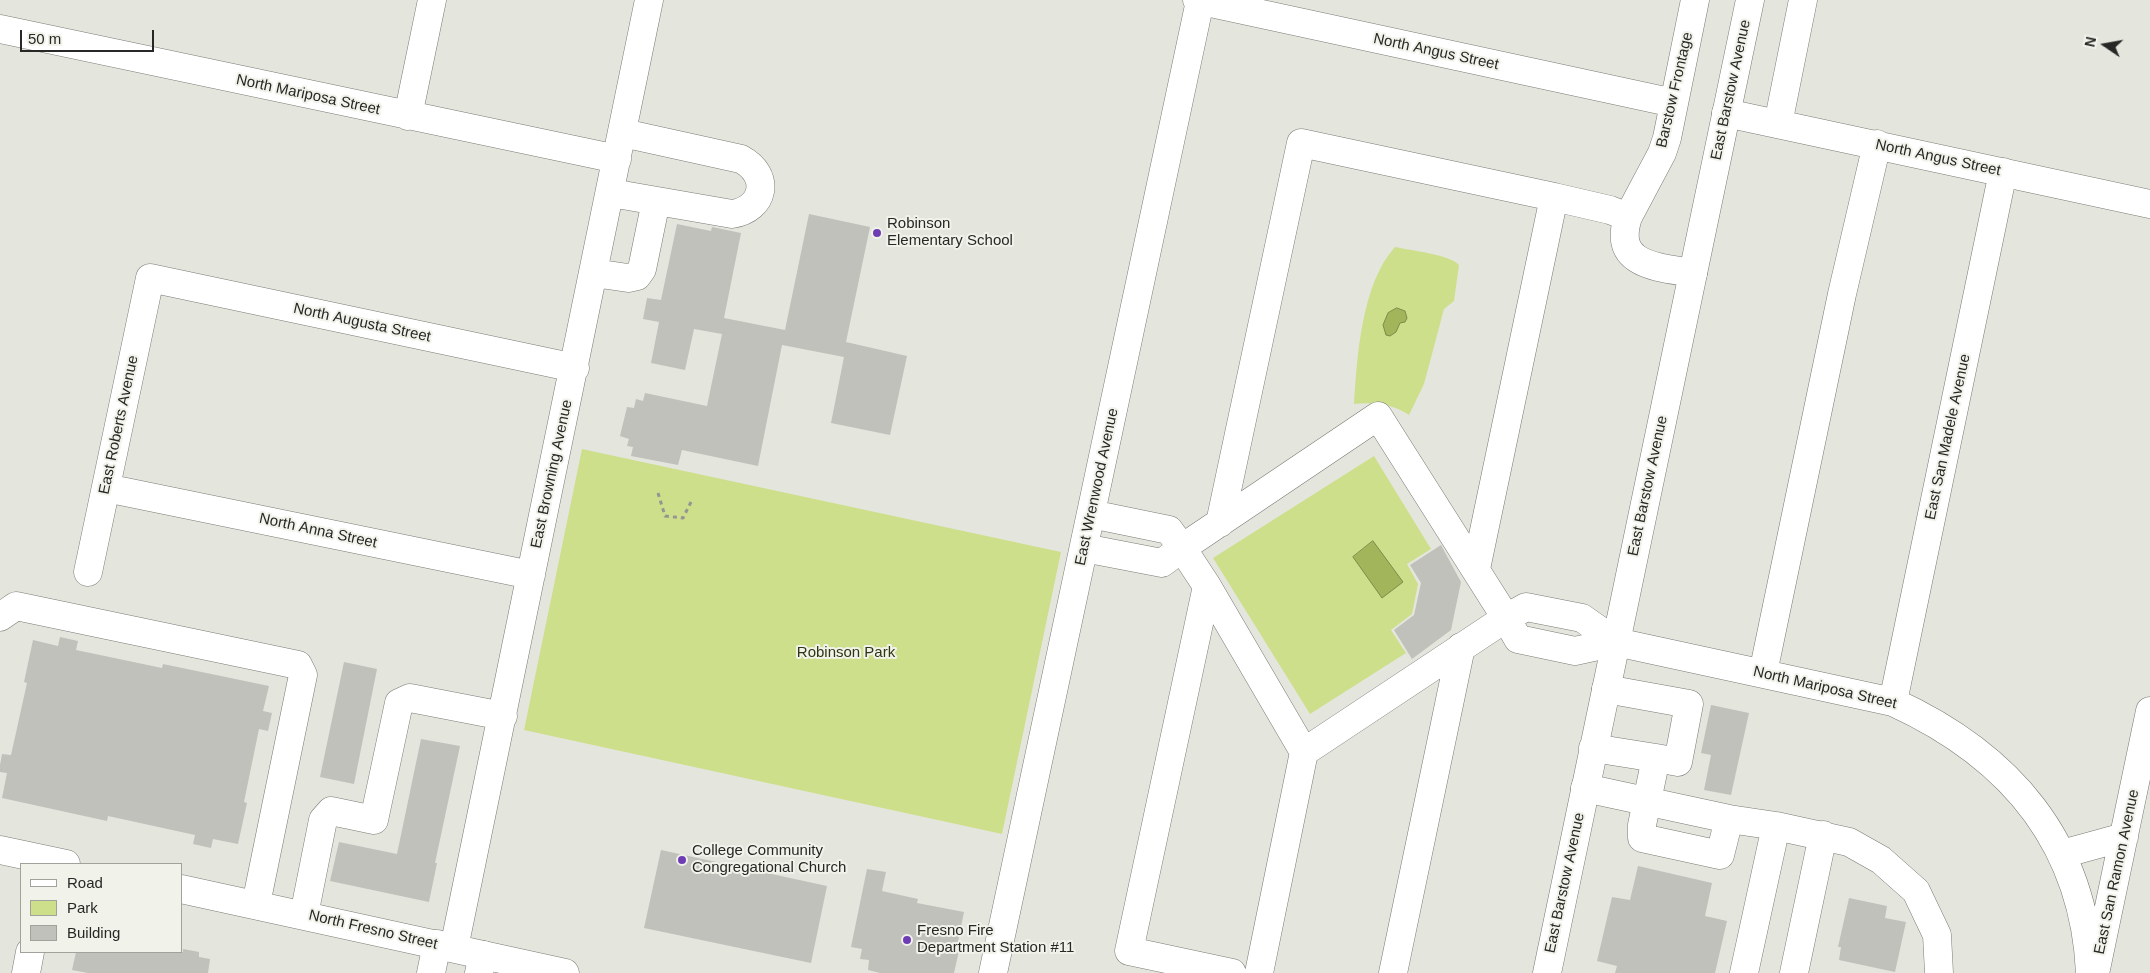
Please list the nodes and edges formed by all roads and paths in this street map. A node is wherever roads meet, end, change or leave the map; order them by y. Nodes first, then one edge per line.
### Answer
1 (432, 0) edge
2 (649, 0) edge
3 (1199, 0) edge
4 (1695, 0) edge
5 (1750, 0) edge
6 (1803, 0) edge
7 (0, 29) edge
8 (1674, 103) junction
9 (1726, 113) junction
10 (408, 116) junction
11 (1778, 124) junction
12 (623, 133) junction
13 (1877, 144) junction
14 (617, 159) junction
15 (2003, 172) junction
16 (611, 192) junction
17 (1554, 197) junction
18 (656, 201) junction
19 (2150, 204) edge
20 (1628, 218) junction
21 (594, 273) junction
22 (1693, 273) junction
23 (150, 278) joint
24 (575, 368) junction
25 (106, 488) junction
26 (658, 493) dead end
27 (692, 500) dead end
28 (1091, 514) junction
29 (1220, 523) junction
30 (1084, 548) junction
31 (1182, 548) junction
32 (1476, 569) junction
33 (88, 572) dead end
34 (531, 575) junction
35 (1207, 586) junction
36 (0, 617) edge
37 (1506, 618) junction
38 (1616, 642) junction
39 (1461, 647) junction
40 (1763, 673) junction
41 (1606, 689) junction
42 (1893, 702) junction
43 (2150, 711) edge
44 (503, 716) junction
45 (1594, 748) junction
46 (1304, 752) junction
47 (1656, 758) junction
48 (1585, 788) junction
49 (1646, 801) junction
50 (1729, 819) junction
51 (1776, 826) junction
52 (1823, 835) junction
53 (2124, 837) junction
54 (0, 850) edge
55 (2062, 854) junction
56 (54, 863) edge
57 (182, 889) edge
58 (256, 904) junction
59 (304, 915) junction
60 (446, 946) junction
61 (30, 953) edge
62 (481, 964) edge
63 (26, 973) edge
64 (431, 973) edge
65 (565, 973) edge
66 (993, 973) edge
67 (1232, 973) edge
68 (1259, 973) edge
69 (1393, 973) edge
70 (1547, 973) edge
71 (1744, 973) edge
72 (1794, 973) edge
73 (1939, 973) edge
74 (2090, 973) edge
75 (2096, 973) edge

1 - 10 street
2 - 12 street, East Browning Avenue
3 - 8 street, North Angus Street
3 - 28 street, East Wrenwood Avenue
4 - 8 street, Barstow Frontage
5 - 9 street, East Barstow Avenue
6 - 11 street
7 - 10 street, North Mariposa Street
8 - 20 street, Barstow Frontage
9 - 11 street, North Angus Street
9 - 22 street, East Barstow Avenue
10 - 14 street, North Mariposa Street
11 - 13 street, North Angus Street
12 - 14 street, East Browning Avenue
12 - 18 street
13 - 15 street, North Angus Street
13 - 40 street
14 - 16 street, East Browning Avenue
15 - 19 street, North Angus Street
15 - 42 street, East San Madele Avenue
16 - 18 street
16 - 21 street, East Browning Avenue
17 - 20 street
17 - 29 street
17 - 32 street
18 - 21 street
20 - 22 street, Barstow Frontage
21 - 24 street, East Browning Avenue
22 - 38 street, East Barstow Avenue
23 - 24 street, North Augusta Street
23 - 25 street, East Roberts Avenue
24 - 34 street, East Browning Avenue
25 - 33 street, East Roberts Avenue
25 - 34 street, North Anna Street
26 - 27 path
28 - 30 street, East Wrenwood Avenue
28 - 31 street
29 - 31 street
29 - 32 street
30 - 31 street
30 - 66 street, East Wrenwood Avenue
31 - 35 street
32 - 37 street
34 - 44 street, East Browning Avenue
35 - 46 street
35 - 67 street
36 - 58 street
37 - 38 street
37 - 39 street
38 - 40 street, North Mariposa Street
38 - 41 street, East Barstow Avenue
39 - 46 street
39 - 69 street
40 - 42 street, North Mariposa Street
41 - 45 street, East Barstow Avenue
41 - 47 street
42 - 55 street, North Mariposa Street
43 - 53 street, East San Ramon Avenue
44 - 59 street
44 - 60 street, East Browning Avenue
45 - 47 street
45 - 48 street, East Barstow Avenue
46 - 68 street
47 - 49 street
48 - 49 street
48 - 70 street, East Barstow Avenue
49 - 50 street
49 - 50 street
50 - 51 street
51 - 52 street
51 - 71 street
52 - 72 street
52 - 73 street
53 - 55 street
53 - 75 street, East San Ramon Avenue
54 - 56 street
55 - 74 street, North Mariposa Street
57 - 58 street, North Fresno Street
58 - 59 street, North Fresno Street
59 - 60 street, North Fresno Street
60 - 62 street, North Fresno Street
60 - 64 street, East Browning Avenue
61 - 63 street
62 - 65 street, North Fresno Street

